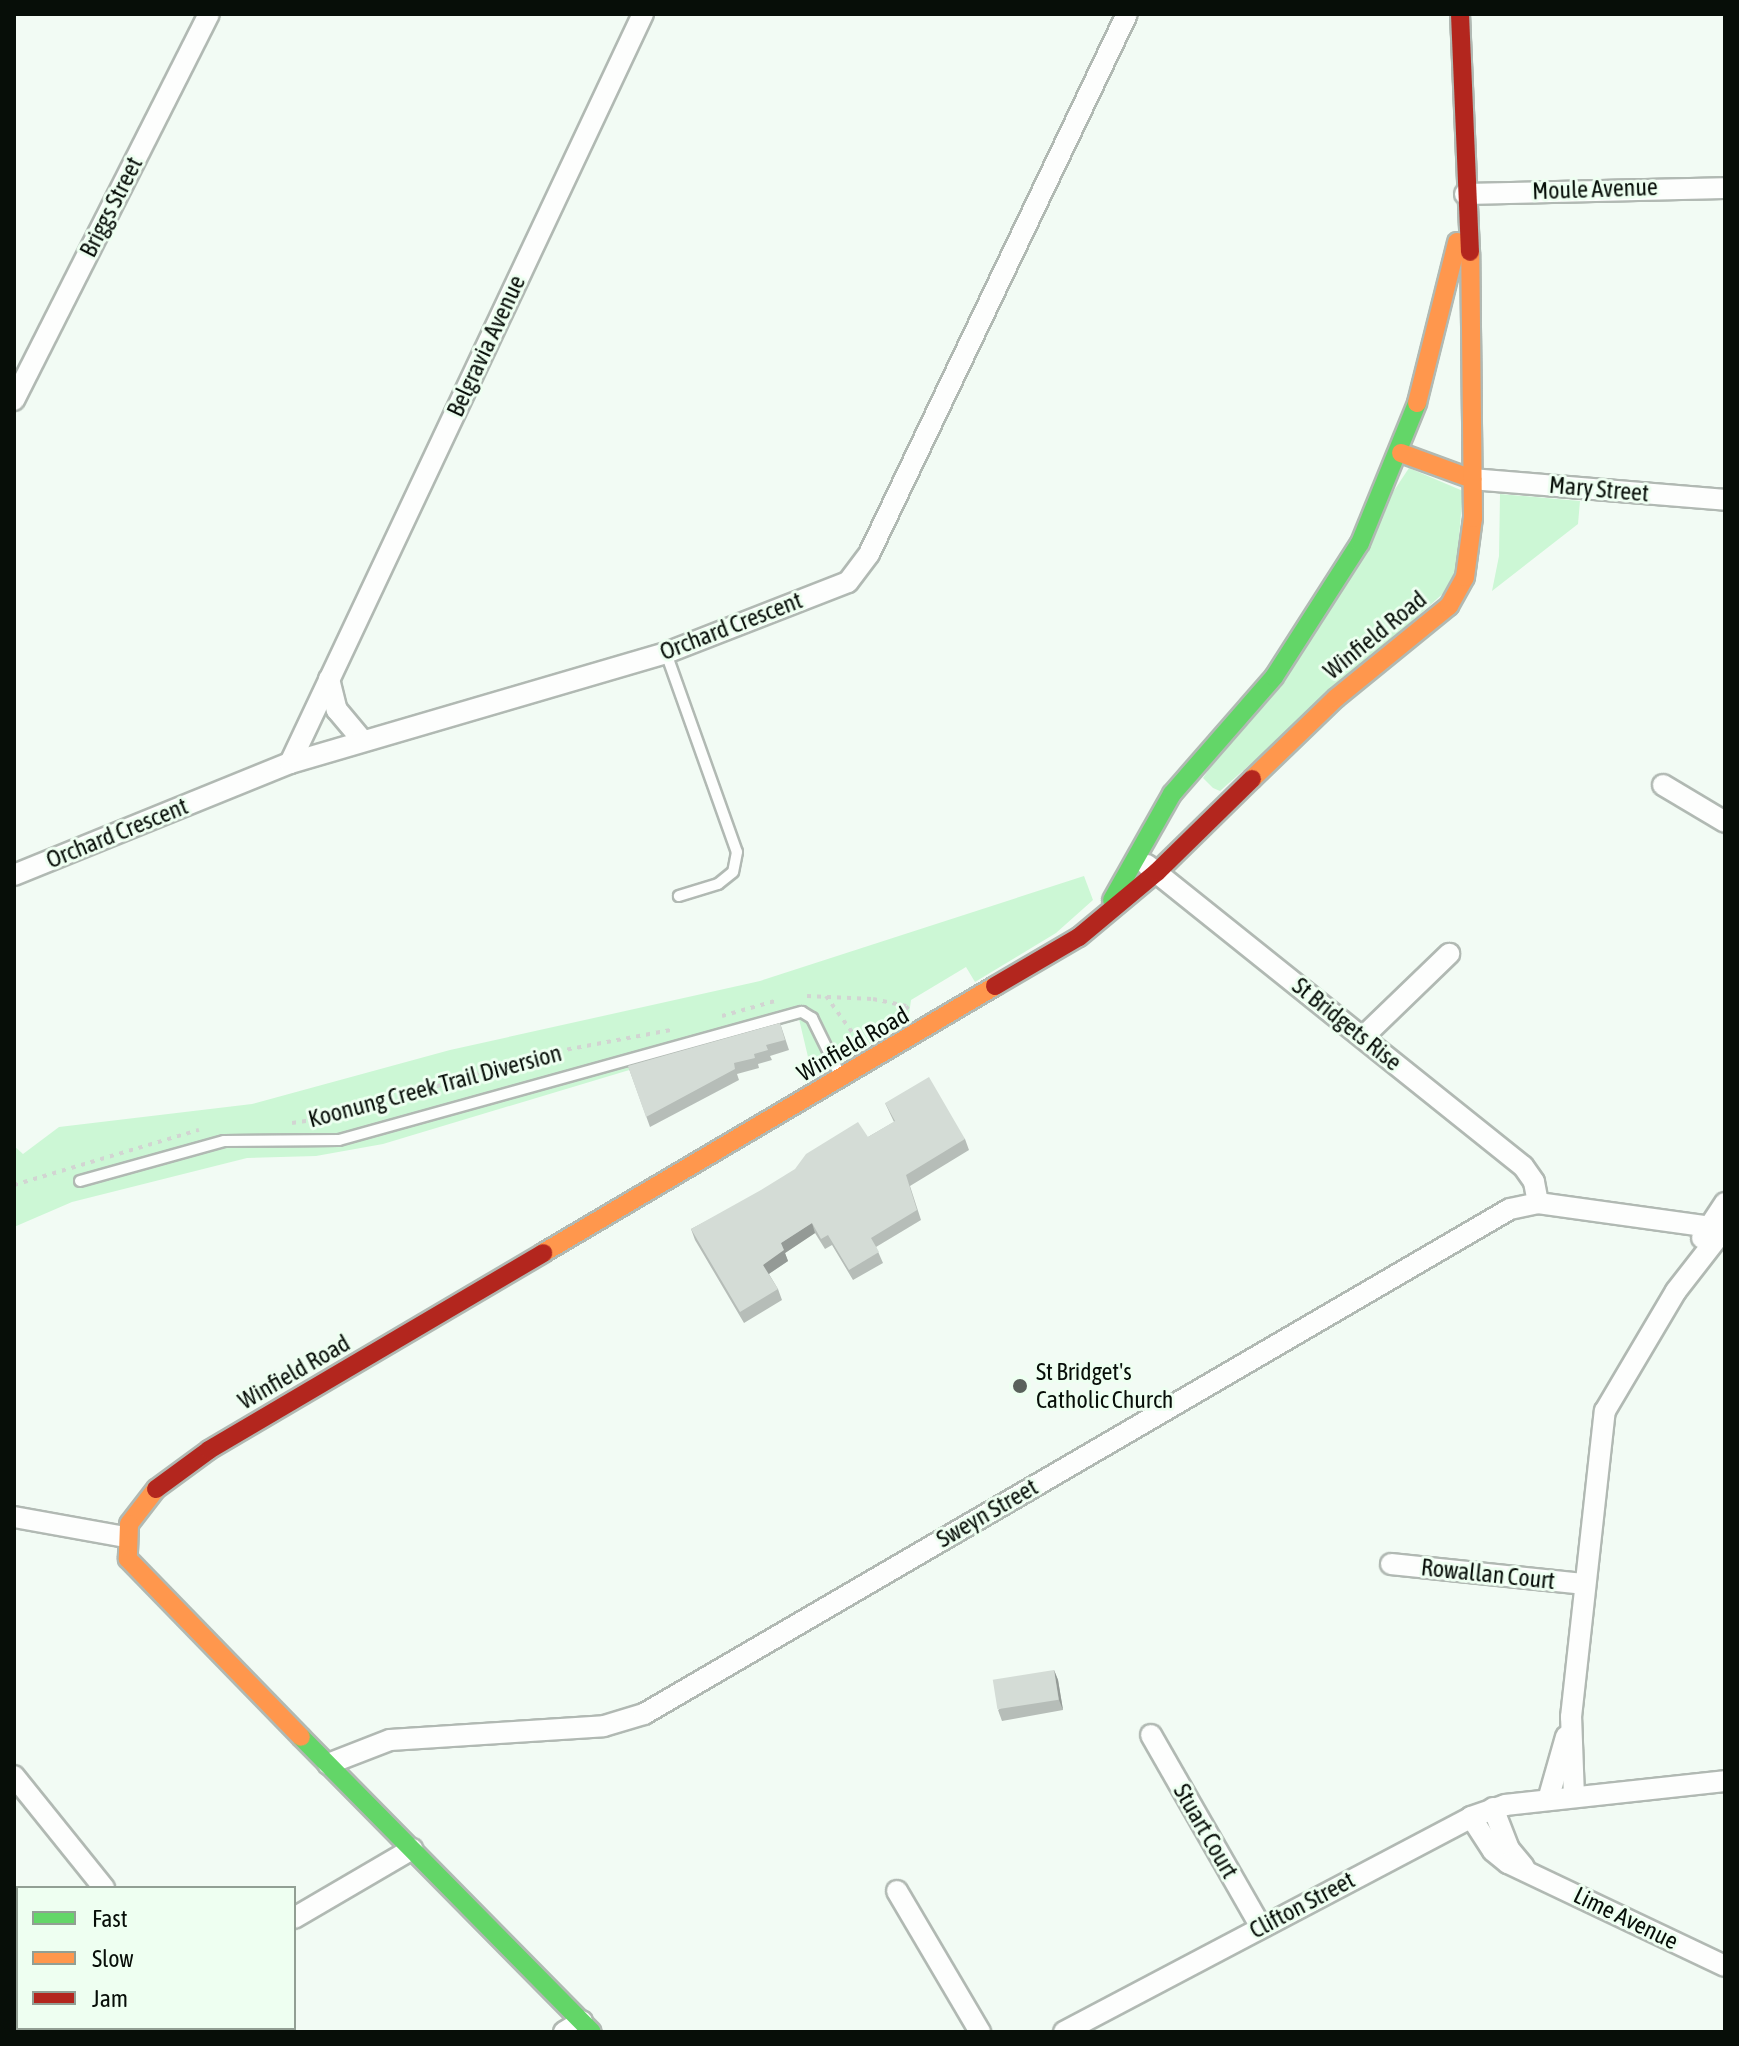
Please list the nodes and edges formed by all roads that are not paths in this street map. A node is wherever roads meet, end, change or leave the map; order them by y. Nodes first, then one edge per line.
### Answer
1 (209, 14) edge
2 (643, 14) edge
3 (1127, 14) edge
4 (1460, 14) edge
5 (1725, 188) edge
6 (1465, 194) junction
7 (20, 374) edge
8 (14, 400) edge
9 (1401, 453) junction
10 (1472, 479) junction
11 (1725, 500) edge
12 (666, 653) junction
13 (329, 679) junction
14 (363, 741) junction
15 (290, 763) junction
16 (1663, 785) dead end
17 (1725, 822) edge
18 (1138, 858) junction
19 (1157, 872) junction
20 (14, 875) edge
21 (679, 896) dead end
22 (1098, 922) junction
23 (1449, 954) dead end
24 (1363, 1037) junction
25 (842, 1078) junction
26 (80, 1181) dead end
27 (1538, 1203) junction
28 (1721, 1222) edge
29 (14, 1517) edge
30 (125, 1537) junction
31 (1391, 1564) dead end
32 (1585, 1584) junction
33 (1571, 1717) junction
34 (1151, 1735) dead end
35 (328, 1764) junction
36 (14, 1776) edge
37 (1725, 1781) edge
38 (1574, 1797) junction
39 (1548, 1800) junction
40 (1493, 1808) junction
41 (1471, 1817) junction
42 (412, 1849) junction
43 (1527, 1870) junction
44 (102, 1886) edge
45 (897, 1891) dead end
46 (296, 1917) edge
47 (1261, 1927) junction
48 (1725, 1966) edge
49 (579, 2028) edge
50 (980, 2032) edge
51 (1064, 2032) edge

1 - 7 street, Briggs Street
2 - 13 street, Belgravia Avenue
3 - 12 street, Orchard Crescent
4 - 6 street, Winfield Road
5 - 6 street, Moule Avenue
6 - 9 street, Winfield Road
6 - 10 street, Winfield Road
7 - 8 street, Briggs Street
9 - 10 street
9 - 18 street, Winfield Road
10 - 11 street, Mary Street
10 - 19 street, Winfield Road
12 - 14 street, Orchard Crescent
12 - 21 lane
13 - 14 street
13 - 15 street, Belgravia Avenue
14 - 15 street, Orchard Crescent
15 - 20 street, Orchard Crescent
16 - 17 street
18 - 19 street, St Bridgets Rise
18 - 22 street, Winfield Road
19 - 22 street, Winfield Road
19 - 24 street, St Bridgets Rise
22 - 25 street, Winfield Road
23 - 24 street
24 - 27 street, St Bridgets Rise
25 - 26 lane
25 - 30 street, Winfield Road
27 - 28 street, Sweyn Street
27 - 35 street, Sweyn Street
28 - 32 street
29 - 30 street
30 - 35 street
31 - 32 street, Rowallan Court
32 - 33 street
33 - 38 street
33 - 39 street
34 - 47 street, Stuart Court
35 - 42 street
36 - 44 street
37 - 38 street, Clifton Street
38 - 39 street, Clifton Street
39 - 40 street, Clifton Street
40 - 41 street, Clifton Street
40 - 43 street, Lime Avenue
41 - 43 street, Lime Avenue
41 - 47 street, Clifton Street
42 - 46 street
42 - 49 street
43 - 48 street, Lime Avenue
45 - 50 street
47 - 51 street, Clifton Street

